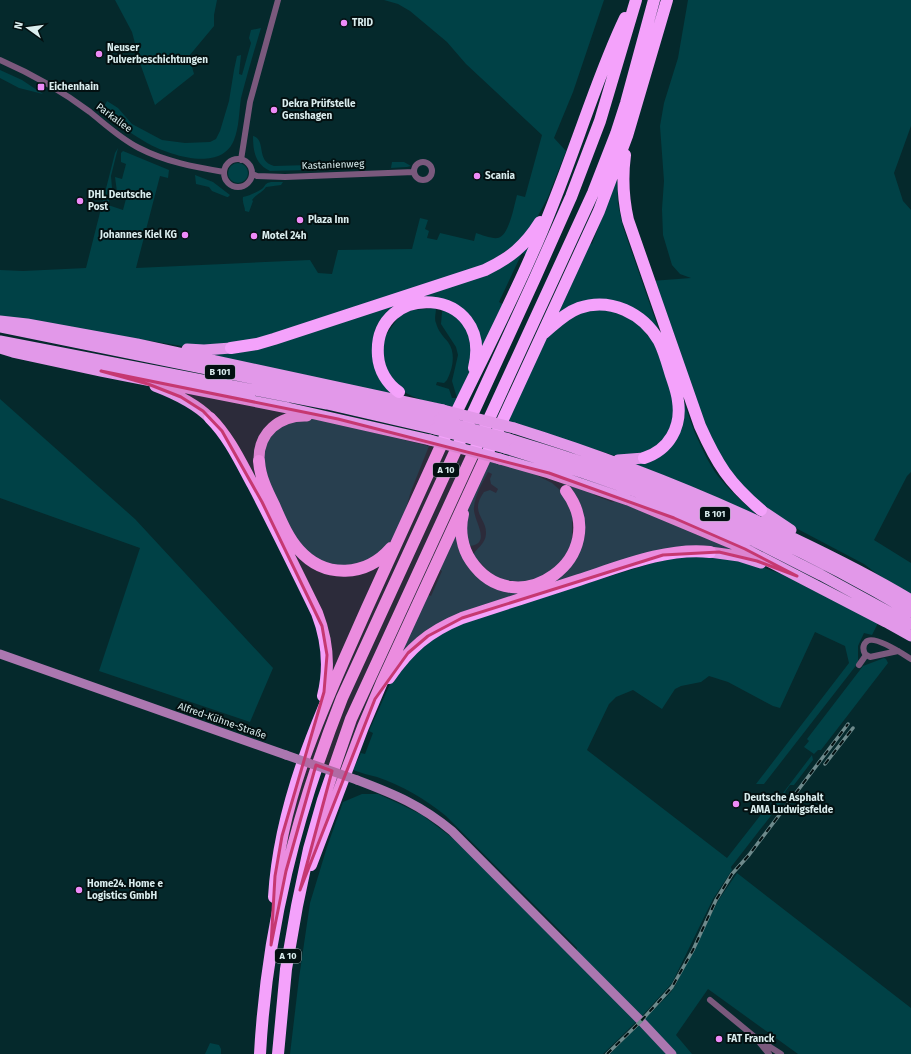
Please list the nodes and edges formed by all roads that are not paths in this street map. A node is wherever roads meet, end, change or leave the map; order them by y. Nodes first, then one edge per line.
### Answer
1 (278, 0) edge
2 (635, 0) edge
3 (654, 0) edge
4 (667, 0) edge
5 (0, 60) edge
6 (632, 121) junction
7 (241, 160) junction
8 (224, 172) junction
9 (414, 172) dead end
10 (252, 174) junction
11 (556, 196) junction
12 (0, 321) edge
13 (0, 327) edge
14 (542, 335) junction
15 (0, 341) edge
16 (137, 344) junction
17 (0, 348) edge
18 (231, 348) joint
19 (101, 371) junction
20 (399, 392) joint
21 (429, 407) junction
22 (210, 418) joint
23 (338, 419) junction
24 (454, 419) junction
25 (439, 420) junction
26 (507, 444) junction
27 (644, 458) joint
28 (485, 459) junction
29 (259, 461) joint
30 (612, 461) junction
31 (531, 467) junction
32 (566, 492) joint
33 (761, 510) joint
34 (405, 525) junction
35 (710, 552) joint
36 (834, 557) junction
37 (797, 576) junction
38 (911, 600) edge
39 (911, 612) edge
40 (911, 624) edge
41 (911, 636) edge
42 (882, 643) junction
43 (898, 651) junction
44 (0, 654) edge
45 (866, 655) junction
46 (880, 655) junction
47 (911, 659) edge
48 (859, 665) dead end
49 (375, 699) junction
50 (312, 735) junction
51 (300, 890) junction
52 (271, 945) junction
53 (710, 1000) dead end
54 (756, 1038) junction
55 (260, 1054) edge
56 (278, 1054) edge
57 (672, 1054) edge
58 (769, 1054) edge
59 (781, 1054) edge

1 - 7 street
2 - 11 highway
2 - 52 highway, A 10
3 - 51 highway, A 10
4 - 6 highway
5 - 8 street, Parkallee
6 - 14 highway
6 - 33 highway
7 - 8 street
7 - 10 street
8 - 10 street
9 - 10 street, Kastanienweg
11 - 18 highway
11 - 24 highway
12 - 16 highway, B 101
13 - 25 highway, B 101
14 - 27 highway
14 - 28 highway
15 - 25 highway, B 101
16 - 18 highway
16 - 21 highway, B 101
17 - 19 highway, B 101
19 - 22 highway
19 - 23 highway, B 101
20 - 21 highway
20 - 24 highway
21 - 25 highway, B 101
22 - 50 highway
23 - 29 highway
23 - 31 highway, B 101, bridge
24 - 34 highway
25 - 26 highway, B 101, bridge
25 - 30 highway, B 101, bridge
26 - 39 highway, B 101
26 - 40 highway, B 101
27 - 30 highway
28 - 32 highway
28 - 49 highway
29 - 34 highway
30 - 36 highway, B 101
31 - 32 highway
31 - 37 highway, B 101
33 - 36 highway
34 - 50 highway
35 - 37 highway
35 - 49 highway
36 - 38 highway, B 101
37 - 41 highway, B 101
42 - 43 street
42 - 45 street
42 - 46 street
43 - 46 street
43 - 47 street
44 - 57 main road, Alfred-Kühne-Straße, bridge
45 - 46 street
45 - 48 street
49 - 51 highway
50 - 52 highway
51 - 56 highway, A 10
52 - 55 highway, A 10
53 - 54 street
54 - 58 street
54 - 59 street

